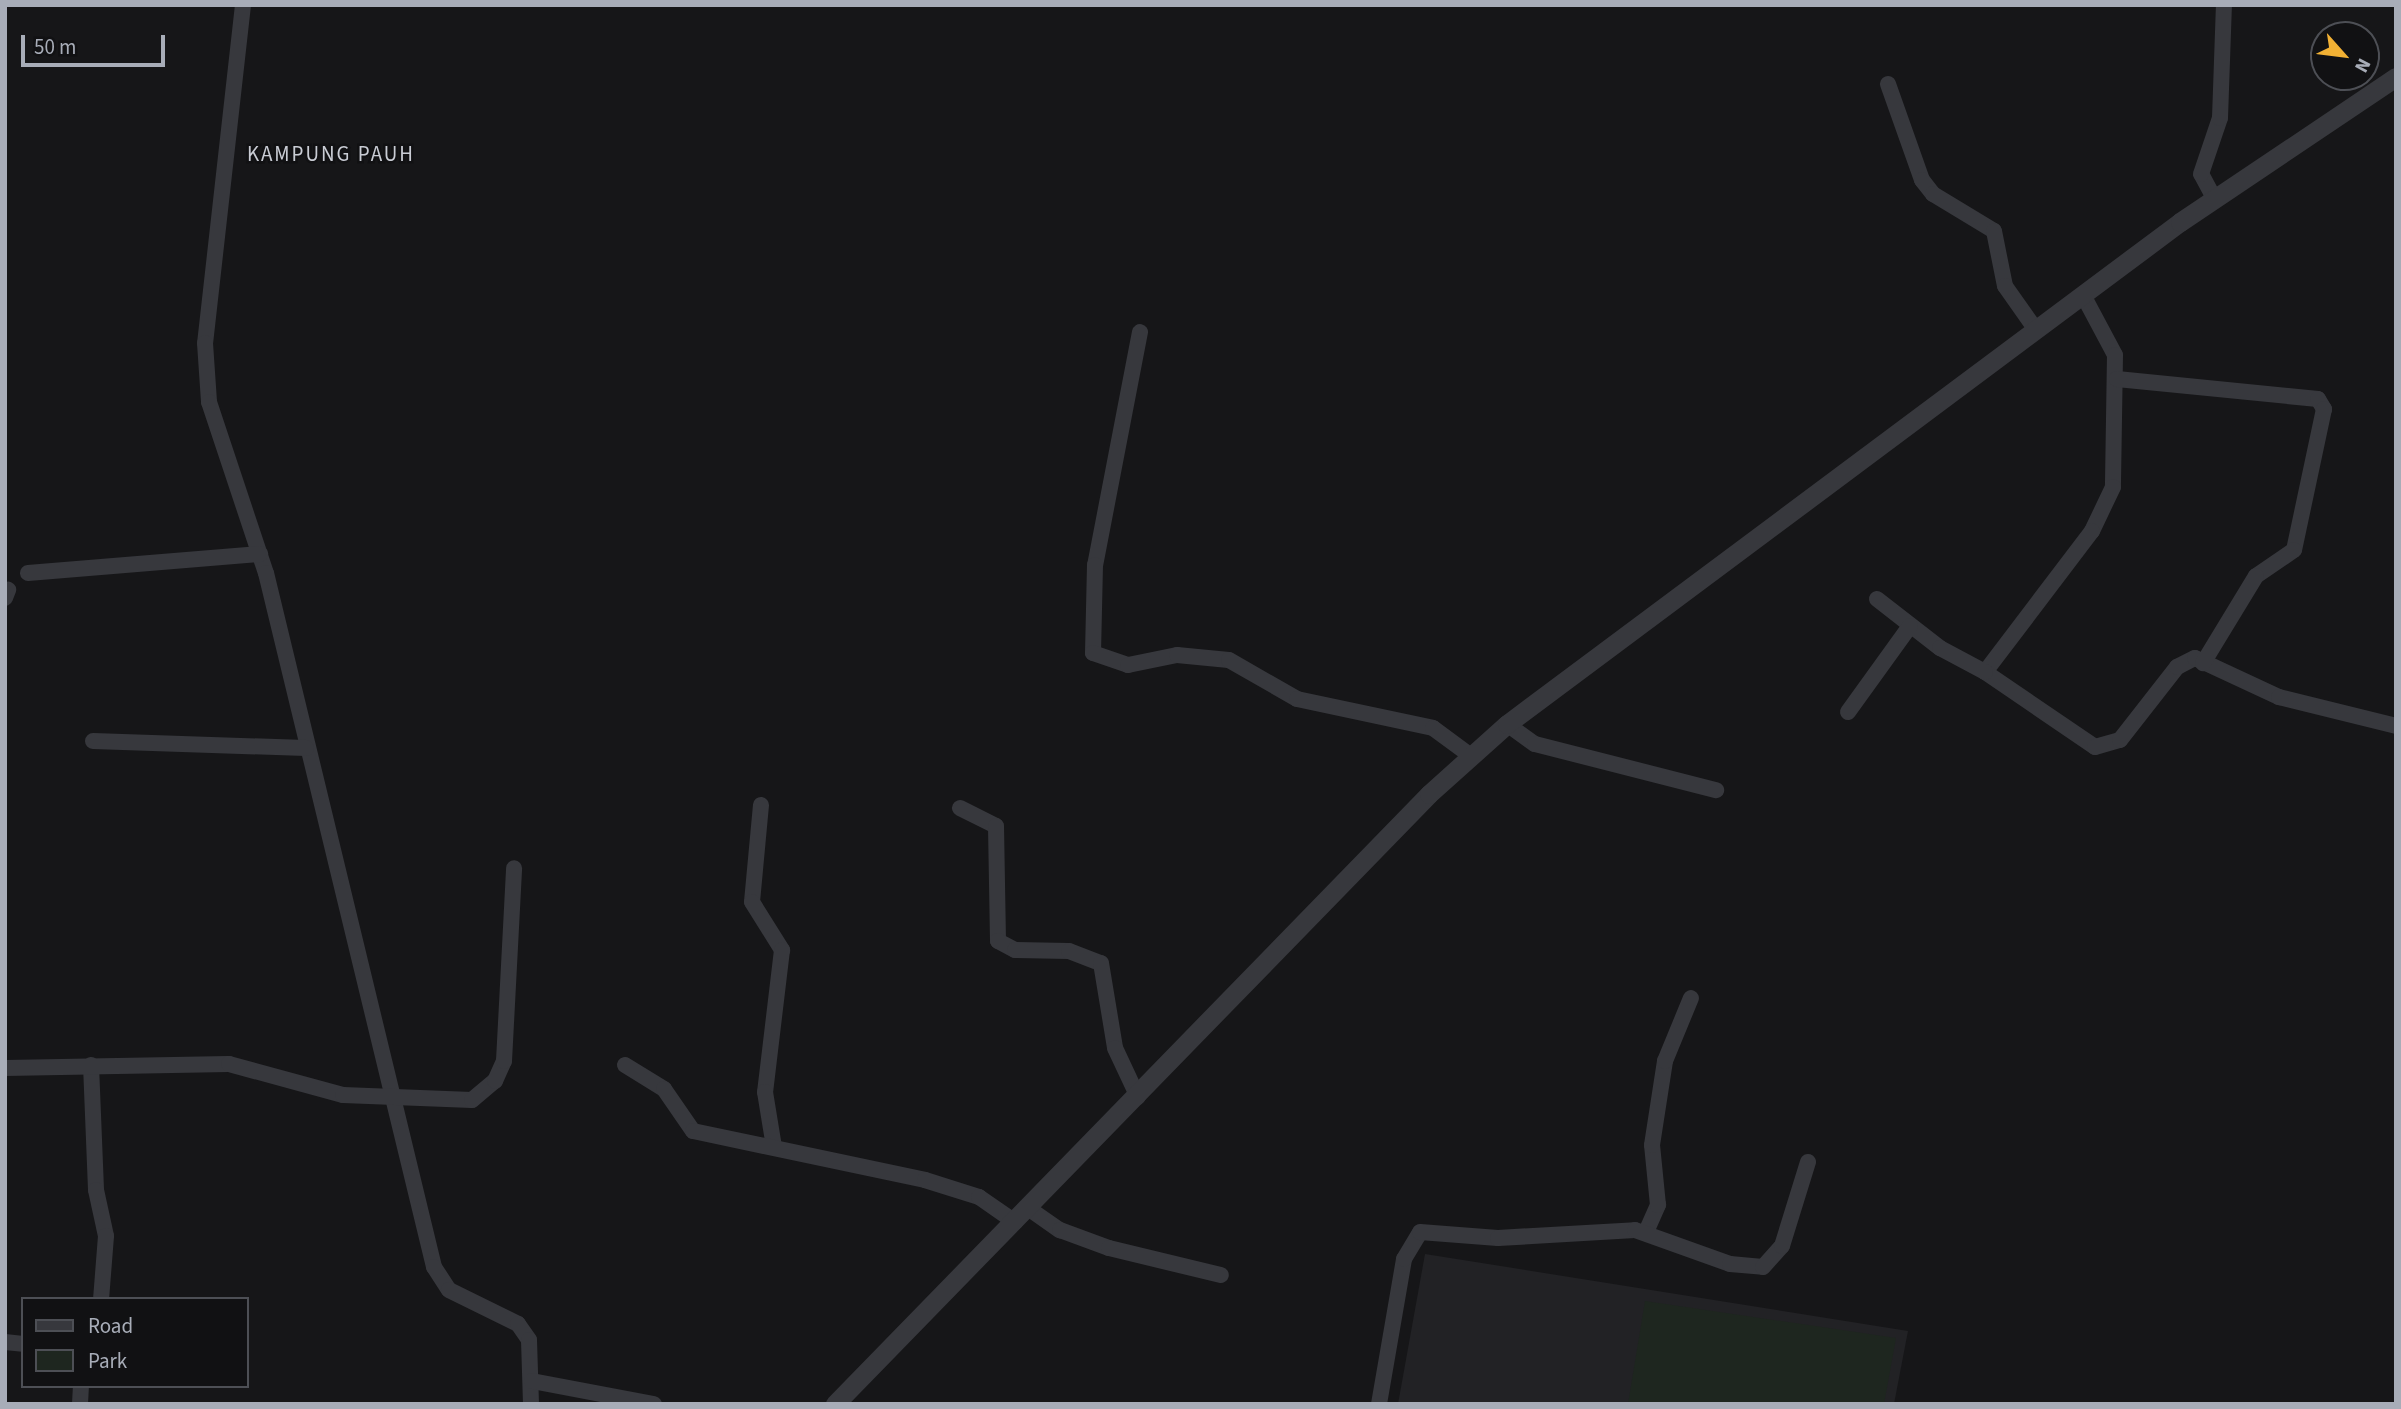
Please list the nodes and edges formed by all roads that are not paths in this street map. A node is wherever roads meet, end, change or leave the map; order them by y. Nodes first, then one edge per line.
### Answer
1 (243, 5) edge
2 (2224, 5) edge
3 (2396, 77) edge
4 (1888, 84) dead end
5 (2214, 198) junction
6 (2083, 295) junction
7 (2036, 330) junction
8 (1140, 332) dead end
9 (2117, 379) junction
10 (260, 554) junction
11 (28, 573) dead end
12 (1877, 599) dead end
13 (1910, 626) junction
14 (2203, 663) junction
15 (1985, 672) junction
16 (1848, 712) dead end
17 (1507, 724) junction
18 (2396, 726) edge
19 (93, 741) dead end
20 (306, 748) junction
21 (1471, 756) junction
22 (1716, 790) dead end
23 (761, 805) dead end
24 (960, 808) dead end
25 (514, 868) dead end
26 (1690, 998) dead end
27 (91, 1065) junction
28 (625, 1065) dead end
29 (5, 1068) edge
30 (1138, 1097) junction
31 (392, 1100) junction
32 (774, 1147) junction
33 (1808, 1162) dead end
34 (1022, 1215) junction
35 (1646, 1232) junction
36 (1222, 1275) dead end
37 (101, 1297) edge
38 (532, 1381) junction
39 (531, 1404) edge
40 (654, 1404) edge
41 (835, 1404) edge
42 (1378, 1404) edge

1 - 10 street
2 - 5 street
3 - 5 street
4 - 7 street
5 - 6 street
6 - 7 street
6 - 9 street
7 - 17 street
8 - 21 street
9 - 14 street
9 - 15 street
10 - 11 street
10 - 20 street
12 - 13 street
13 - 15 street
13 - 16 street
14 - 15 street
14 - 18 street
17 - 21 street
17 - 22 street
19 - 20 street
20 - 31 street
21 - 30 street
23 - 32 street
24 - 30 street
25 - 31 street
26 - 35 street
27 - 29 street
27 - 31 street
27 - 37 street
28 - 32 street
30 - 34 street
31 - 38 street
32 - 34 street
33 - 35 street
34 - 36 street
34 - 41 street
35 - 42 street
38 - 39 street
38 - 40 street

